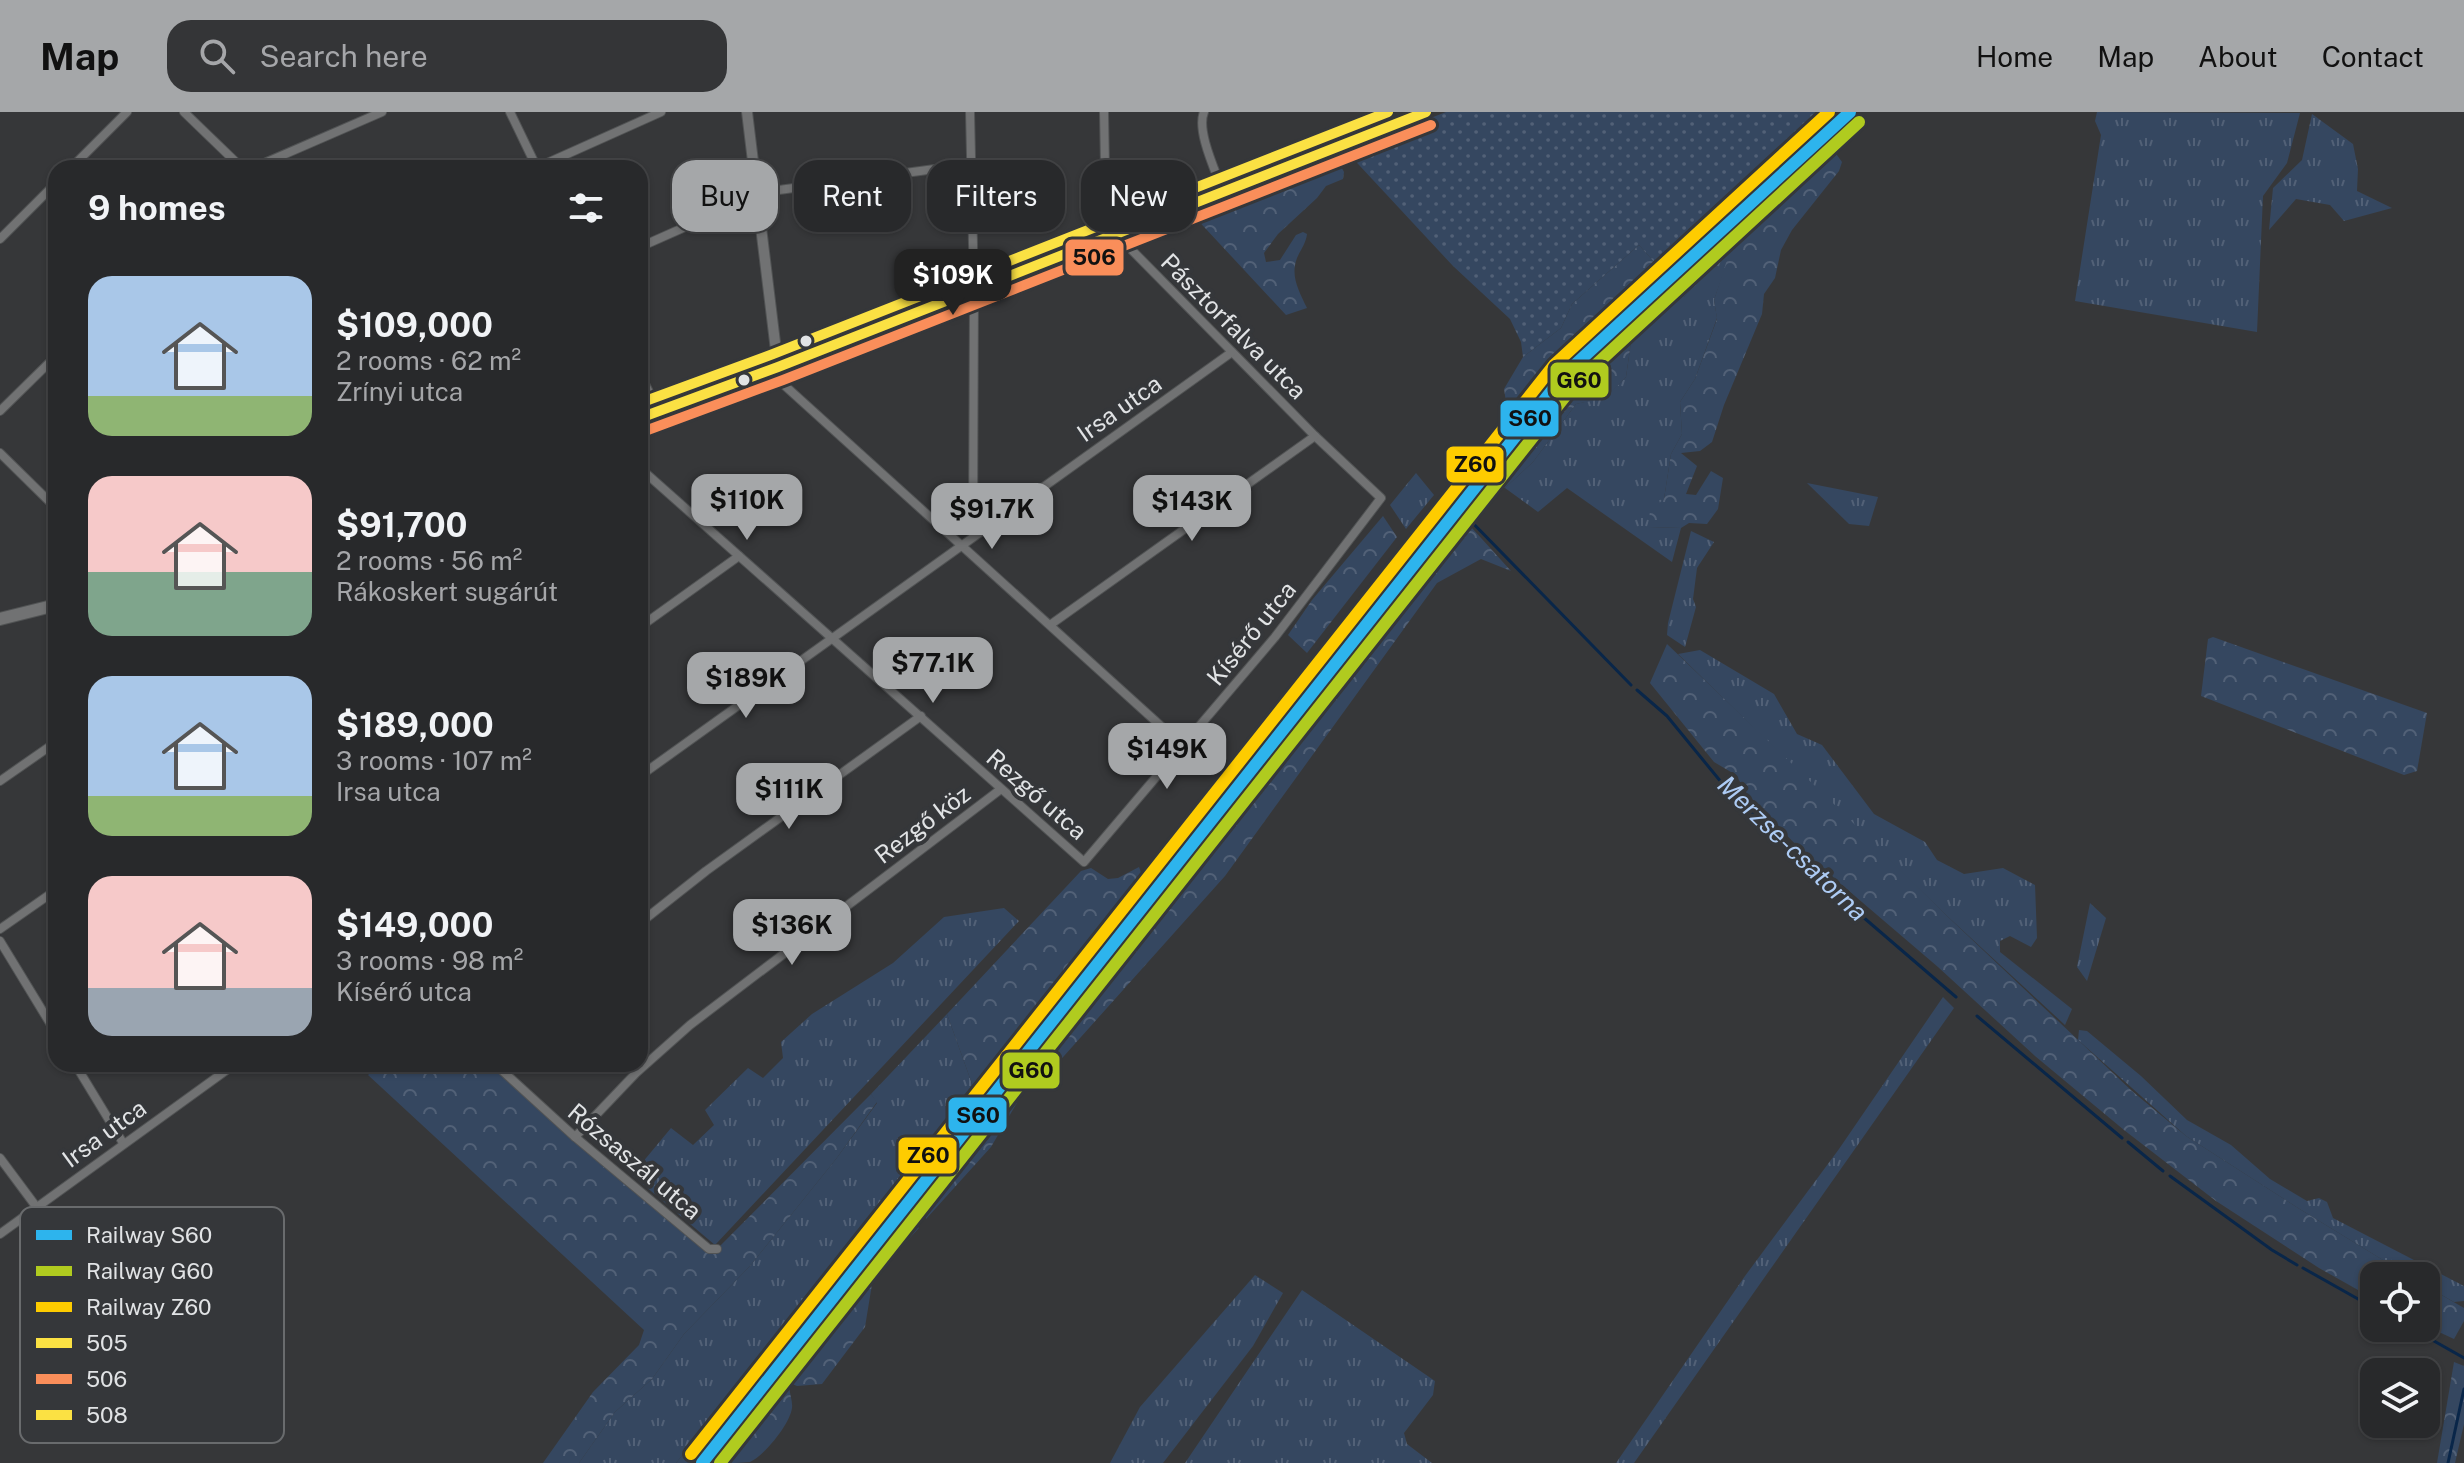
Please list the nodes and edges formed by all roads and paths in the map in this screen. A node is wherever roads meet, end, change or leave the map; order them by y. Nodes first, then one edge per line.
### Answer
1 (127, 112) edge
2 (184, 112) edge
3 (382, 112) edge
4 (510, 112) edge
5 (661, 112) edge
6 (747, 112) edge
7 (970, 112) edge
8 (1104, 112) edge
9 (1204, 112) edge
10 (1426, 112) edge
11 (79, 160) edge
12 (234, 160) edge
13 (271, 160) edge
14 (533, 160) edge
15 (555, 160) edge
16 (753, 160) edge
17 (972, 160) edge
18 (927, 170) edge
19 (48, 191) edge
20 (778, 191) edge
21 (1223, 192) junction
22 (673, 232) edge
23 (762, 232) edge
24 (973, 232) edge
25 (1116, 234) junction
26 (0, 239) edge
27 (648, 243) edge
28 (974, 289) junction
29 (1232, 352) junction
30 (48, 364) edge
31 (778, 367) junction
32 (648, 390) edge
33 (0, 411) edge
34 (659, 412) junction
35 (648, 415) edge
36 (1315, 436) junction
37 (0, 453) edge
38 (648, 476) edge
39 (1381, 498) joint
40 (48, 500) edge
41 (973, 536) junction
42 (961, 545) junction
43 (739, 556) junction
44 (48, 607) edge
45 (0, 619) edge
46 (648, 621) edge
47 (1050, 625) junction
48 (833, 638) junction
49 (921, 716) junction
50 (1183, 746) junction
51 (48, 748) edge
52 (648, 770) edge
53 (0, 781) edge
54 (1001, 789) junction
55 (1084, 862) joint
56 (48, 896) edge
57 (648, 917) edge
58 (0, 929) edge
59 (0, 941) edge
60 (48, 1020) edge
61 (648, 1062) edge
62 (80, 1072) edge
63 (224, 1072) edge
64 (504, 1072) edge
65 (637, 1072) edge
66 (575, 1137) junction
67 (123, 1143) junction
68 (0, 1158) edge
69 (37, 1207) joint
70 (20, 1219) edge
71 (0, 1234) edge
72 (717, 1249) dead end

1 - 11 street
2 - 12 street
3 - 13 street
4 - 14 street
5 - 15 street
6 - 16 street
7 - 17 street
8 - 25 street, Pásztorfalva utca
9 - 21 street
10 - 21 main road
18 - 20 street
19 - 26 street
21 - 25 main road
22 - 27 street
23 - 31 street
24 - 28 street
25 - 28 main road
25 - 29 street, Pásztorfalva utca
28 - 31 main road
28 - 41 street
29 - 36 street, Pásztorfalva utca
29 - 41 street, Irsa utca
30 - 33 street
31 - 34 main road
31 - 42 street
32 - 34 street
34 - 35 main road
36 - 39 street, Pásztorfalva utca
36 - 47 street
37 - 40 street
38 - 43 street, Rezgő utca
39 - 50 street, Kísérő utca
41 - 42 street, Irsa utca
42 - 47 street
42 - 48 street, Irsa utca
43 - 46 street
43 - 48 street, Rezgő utca
44 - 45 main road
47 - 50 street
48 - 49 street, Rezgő utca
48 - 52 street, Irsa utca
49 - 54 street, Rezgő utca
49 - 57 street
50 - 55 street, Kísérő utca
51 - 53 street
54 - 55 street, Rezgő utca
54 - 61 street, Rezgő köz
56 - 58 street
59 - 60 street
62 - 67 street
63 - 67 street, Irsa utca
64 - 66 street, Rózsaszál utca
65 - 66 street, Rezgő köz
66 - 72 street, Rózsaszál utca
67 - 69 street, Irsa utca
68 - 69 street
70 - 71 street, Irsa utca

